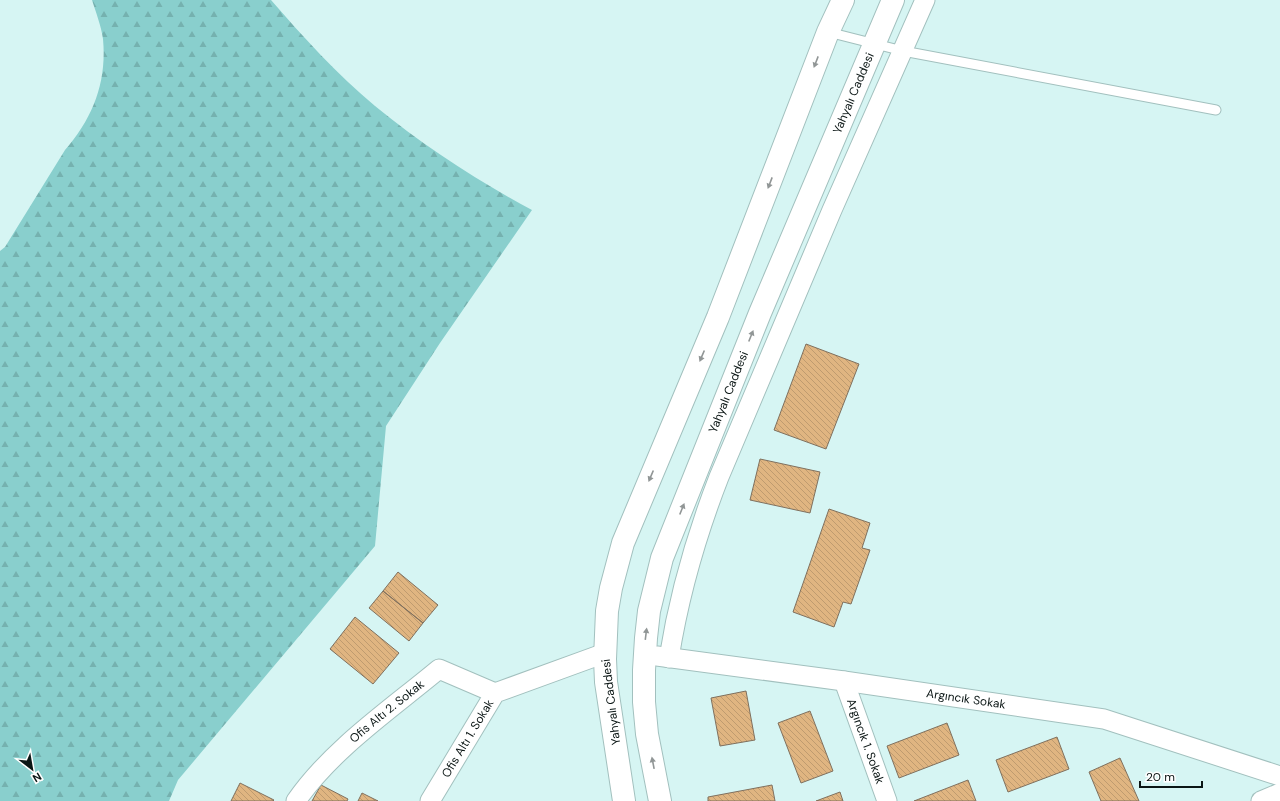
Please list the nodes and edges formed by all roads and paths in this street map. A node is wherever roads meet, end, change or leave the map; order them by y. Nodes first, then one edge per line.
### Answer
1 (842, 0) edge
2 (893, 0) edge
3 (925, 0) edge
4 (828, 32) junction
5 (874, 44) junction
6 (903, 51) junction
7 (1216, 110) dead end
8 (605, 652) junction
9 (645, 655) junction
10 (669, 658) junction
11 (844, 681) junction
12 (496, 693) junction
13 (1280, 776) edge
14 (1280, 793) edge
15 (296, 801) edge
16 (430, 801) edge
17 (624, 801) edge
18 (660, 801) edge
19 (887, 801) edge
20 (1261, 801) edge

1 - 4 main road, Yahyalı Caddesi
2 - 5 main road, Yahyalı Caddesi
3 - 6 street
4 - 5 lane
4 -> 8 main road, Yahyalı Caddesi
5 - 6 lane
9 -> 5 main road, Yahyalı Caddesi
6 - 7 lane
6 - 10 street
8 - 12 street, Ofis Altı 1. Sokak
8 - 17 main road, Yahyalı Caddesi
9 - 10 street, Argıncık Sokak
18 -> 9 main road, Yahyalı Caddesi
10 - 11 street, Argıncık Sokak
11 - 13 street, Argıncık Sokak
11 - 19 street, Argıncık 1. Sokak
12 - 15 street, Ofis Altı 2. Sokak
12 - 16 street, Ofis Altı 1. Sokak
14 - 20 street

